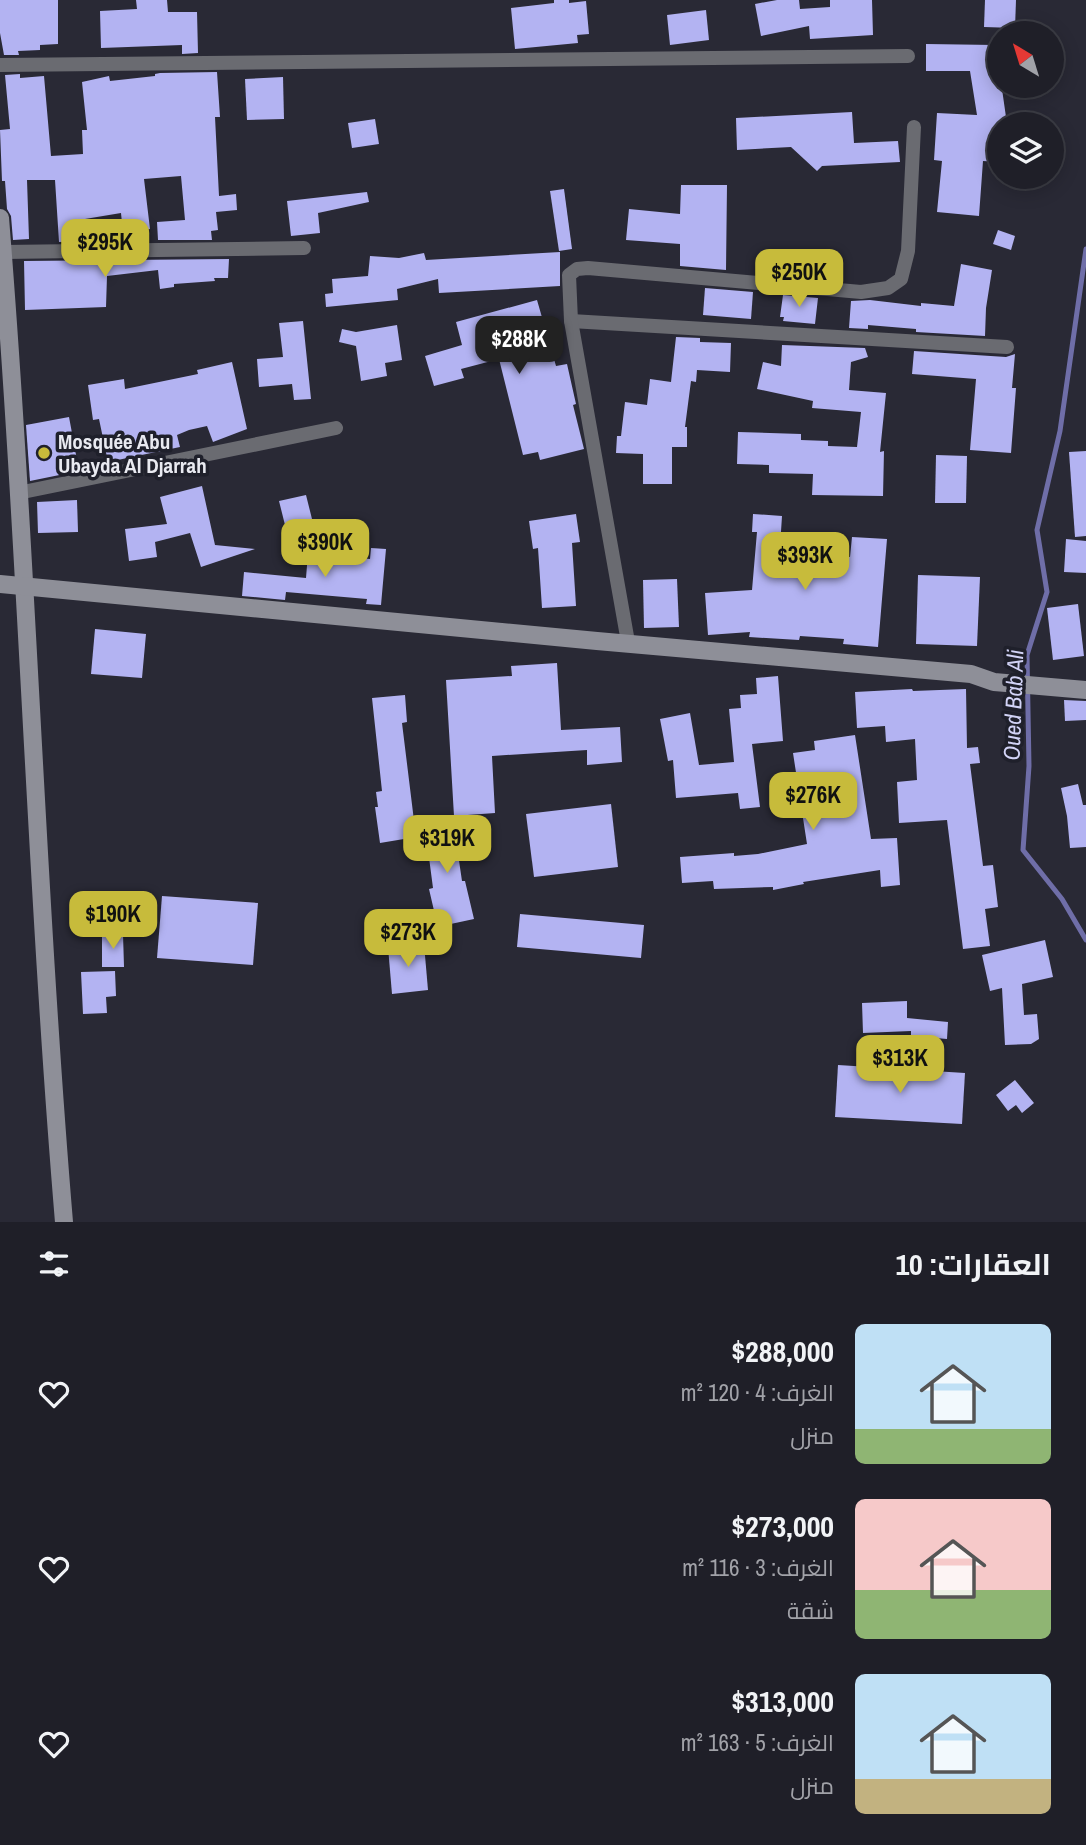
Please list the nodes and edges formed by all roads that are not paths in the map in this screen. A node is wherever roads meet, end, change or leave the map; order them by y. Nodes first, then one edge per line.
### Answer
1 (908, 56) dead end
2 (0, 65) edge
3 (914, 127) dead end
4 (0, 218) edge
5 (304, 248) dead end
6 (3, 252) junction
7 (571, 321) junction
8 (1007, 347) dead end
9 (336, 428) dead end
10 (18, 493) junction
11 (0, 584) edge
12 (23, 587) junction
13 (628, 642) junction
14 (1086, 690) edge
15 (64, 1222) edge

1 - 2 street
3 - 7 street
4 - 6 street
5 - 6 street
6 - 10 street
7 - 8 street
7 - 13 street
9 - 10 street
10 - 12 street
11 - 12 street
12 - 13 street
12 - 15 street
13 - 14 street

